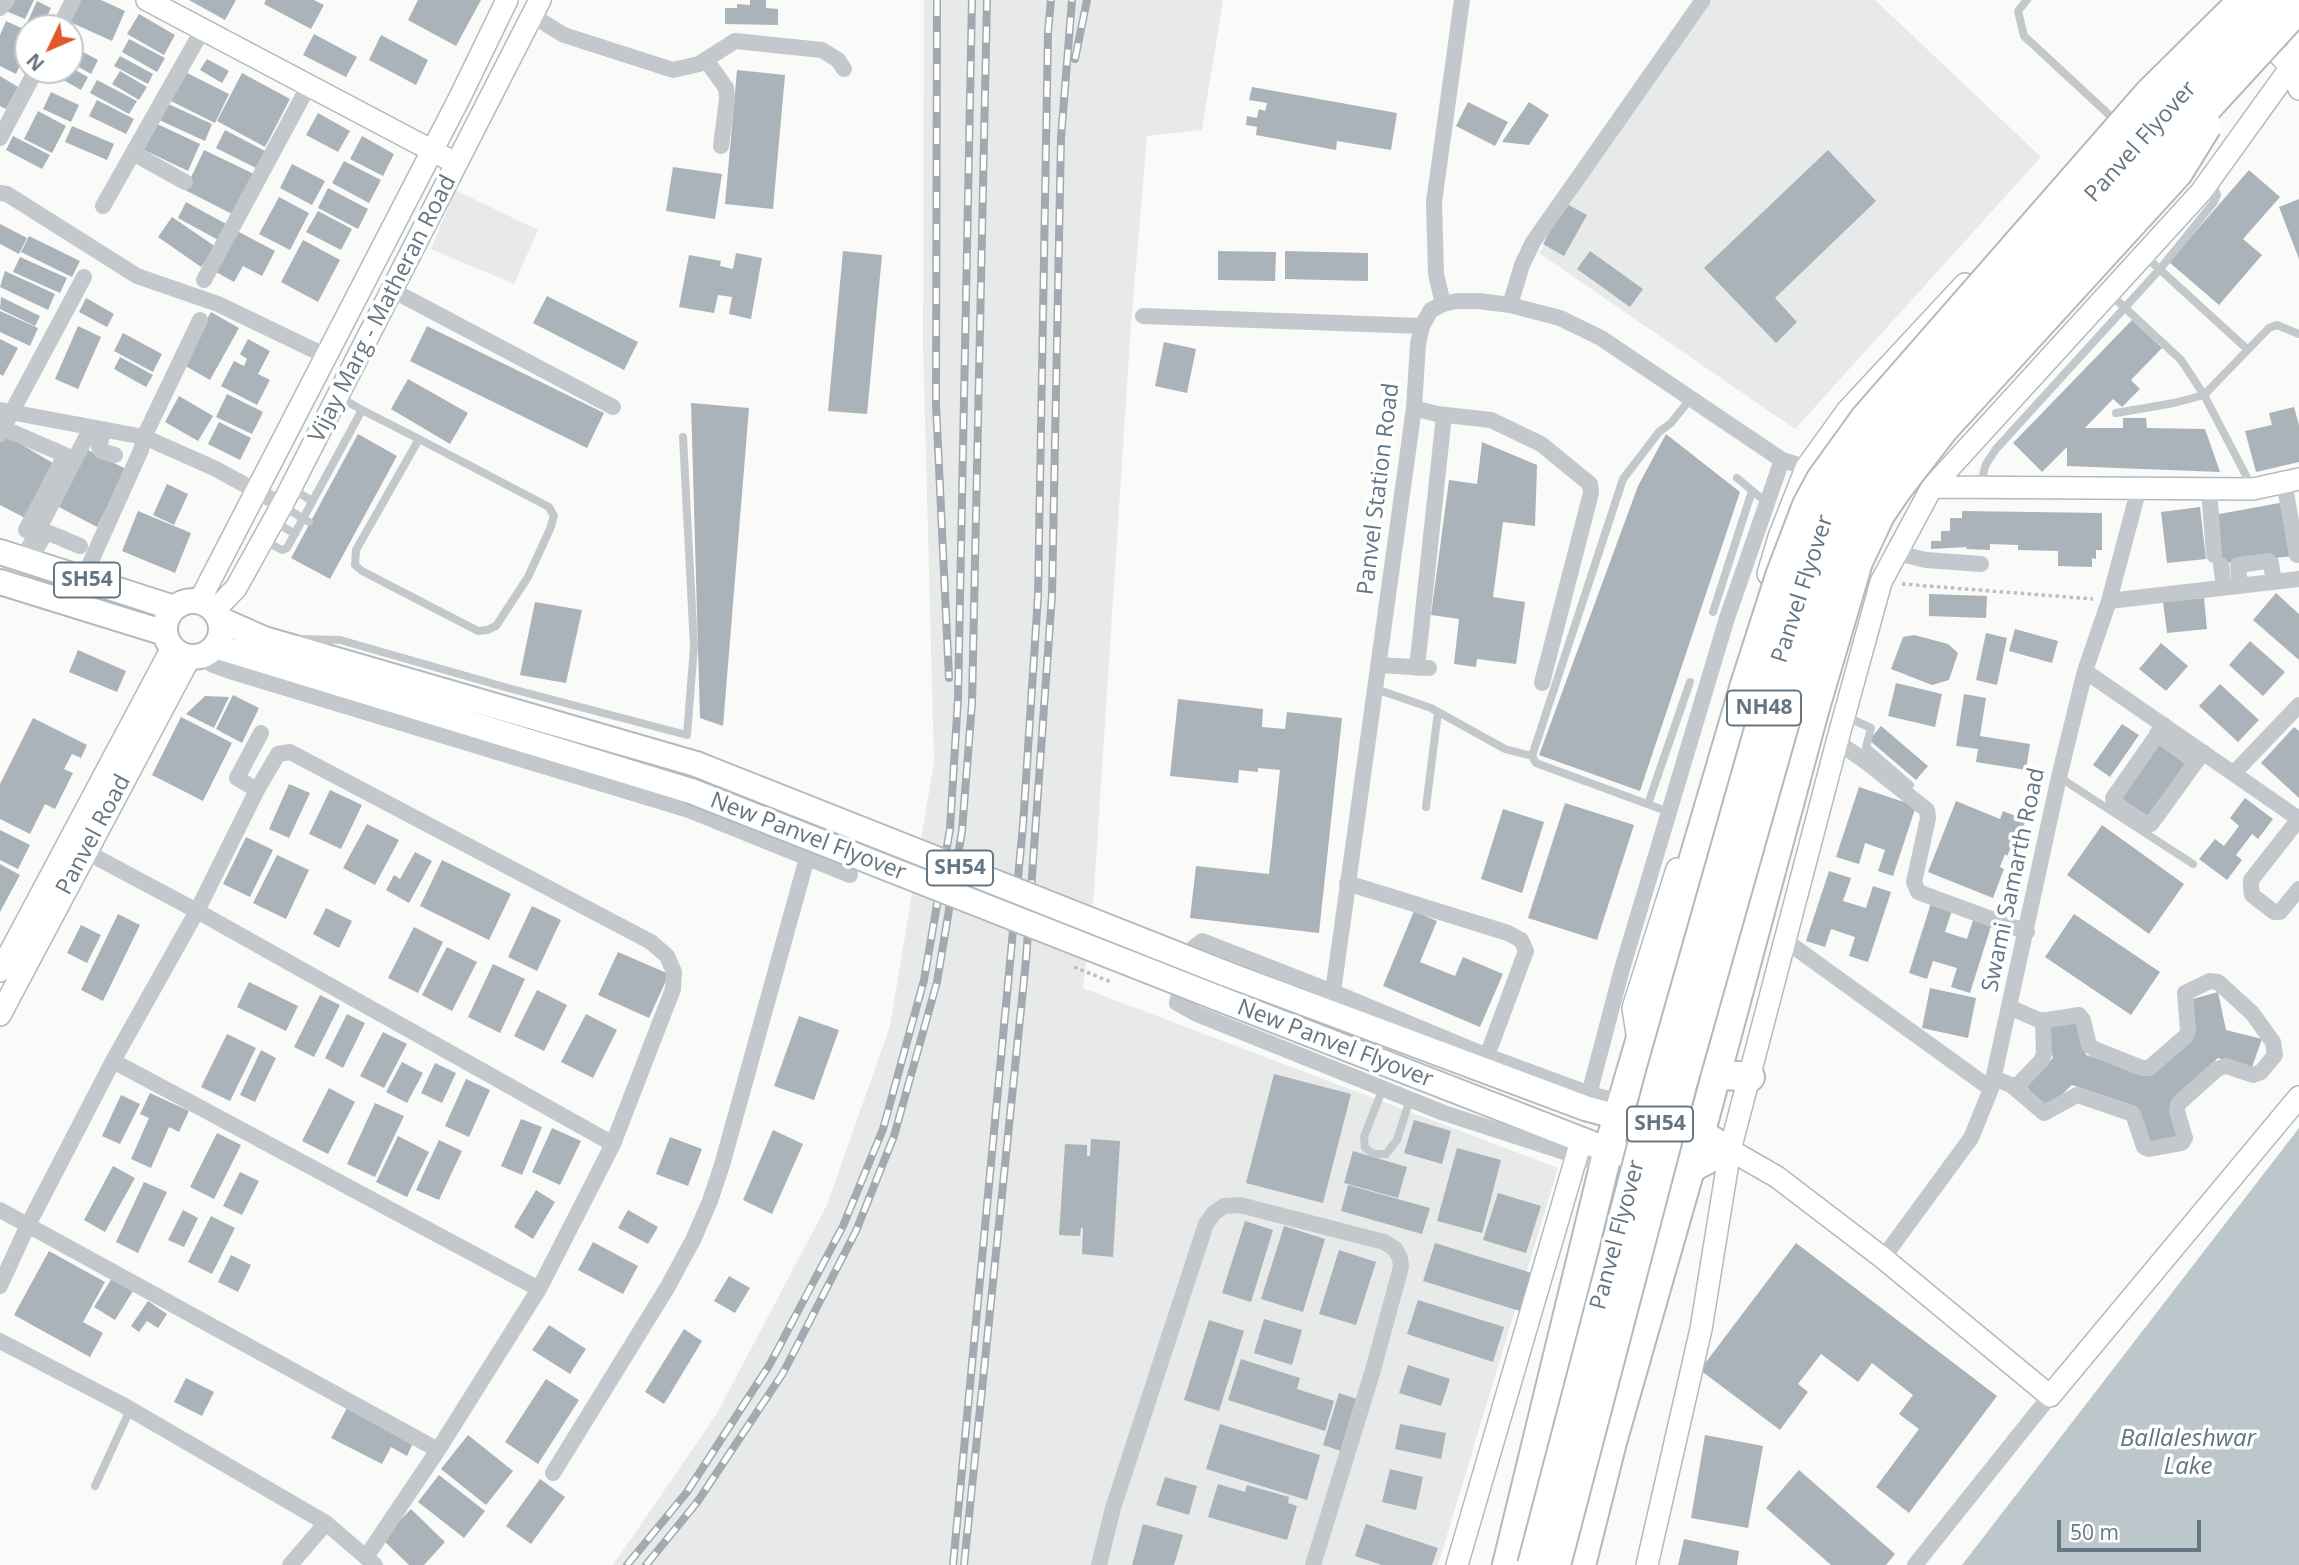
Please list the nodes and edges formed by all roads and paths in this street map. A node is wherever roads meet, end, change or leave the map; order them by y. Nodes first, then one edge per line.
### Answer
1 (7, 0) edge
2 (149, 0) edge
3 (507, 0) edge
4 (1462, 0) edge
5 (2028, 0) edge
6 (2233, 0) edge
7 (2274, 0) edge
8 (1700, 1) edge
9 (0, 8) edge
10 (537, 8) edge
11 (2299, 8) edge
12 (202, 29) junction
13 (2299, 42) edge
14 (706, 60) junction
15 (2245, 64) junction
16 (2291, 67) junction
17 (844, 69) dead end
18 (29, 84) edge
19 (309, 85) junction
20 (2299, 89) edge
21 (2158, 102) junction
22 (2120, 125) junction
23 (0, 138) edge
24 (2136, 138) dead end
25 (721, 146) dead end
26 (2147, 147) dead end
27 (433, 151) junction
28 (133, 153) junction
29 (2158, 156) dead end
30 (458, 164) junction
31 (185, 182) dead end
32 (2206, 185) junction
33 (0, 193) edge
34 (103, 206) dead end
35 (2144, 255) junction
36 (2160, 269) junction
37 (84, 277) dead end
38 (204, 279) dead end
39 (392, 290) junction
40 (2109, 293) junction
41 (1443, 304) junction
42 (1510, 305) junction
43 (2125, 308) junction
44 (1143, 316) dead end
45 (200, 320) dead end
46 (1422, 326) junction
47 (2299, 334) edge
48 (2247, 349) junction
49 (326, 356) junction
50 (2204, 395) junction
51 (338, 396) junction
52 (1691, 398) junction
53 (613, 407) dead end
54 (1414, 408) junction
55 (362, 410) junction
56 (6, 411) edge
57 (2116, 413) dead end
58 (1444, 415) junction
59 (91, 428) junction
60 (2, 431) edge
61 (144, 437) junction
62 (682, 437) dead end
63 (419, 439) junction
64 (65, 455) junction
65 (116, 455) dead end
66 (1782, 460) junction
67 (1806, 468) junction
68 (1737, 478) dead end
69 (2292, 480) edge
70 (1932, 487) junction
71 (1979, 487) junction
72 (2139, 488) junction
73 (2209, 489) junction
74 (2253, 489) junction
75 (1752, 491) junction
76 (256, 492) junction
77 (312, 501) junction
78 (1767, 503) junction
79 (282, 505) junction
80 (306, 521) junction
81 (26, 530) dead end
82 (295, 534) junction
83 (262, 540) junction
84 (80, 546) dead end
85 (1897, 553) junction
86 (2297, 555) dead end
87 (18, 558) edge
88 (1981, 565) dead end
89 (83, 579) junction
90 (2299, 579) edge
91 (0, 582) edge
92 (1881, 582) junction
93 (2247, 585) junction
94 (2109, 601) junction
95 (174, 608) junction
96 (211, 611) junction
97 (1713, 612) dead end
98 (188, 648) junction
99 (261, 649) junction
100 (1379, 665) junction
101 (2085, 671) junction
102 (1690, 682) dead end
103 (1542, 683) dead end
104 (1376, 689) junction
105 (2299, 705) edge
106 (1438, 712) junction
107 (1844, 716) junction
108 (2160, 729) junction
109 (261, 733) dead end
110 (1836, 742) junction
111 (1532, 756) junction
112 (2199, 757) junction
113 (2234, 773) junction
114 (2059, 777) junction
115 (1910, 785) dead end
116 (257, 790) junction
117 (1648, 804) junction
118 (1426, 807) dead end
119 (1669, 812) junction
120 (2299, 819) edge
121 (2293, 840) edge
122 (77, 847) junction
123 (807, 858) junction
124 (2193, 864) dead end
125 (850, 875) dead end
126 (1347, 883) junction
127 (2299, 889) edge
128 (197, 911) junction
129 (2027, 932) junction
130 (1786, 941) junction
131 (1068, 965) dead end
132 (5, 977) edge
133 (1111, 982) dead end
134 (1333, 992) junction
135 (2010, 1007) junction
136 (0, 1015) edge
137 (2043, 1020) junction
138 (1639, 1049) junction
139 (1487, 1056) junction
140 (113, 1061) junction
141 (1715, 1074) junction
142 (1750, 1077) junction
143 (1992, 1083) junction
144 (1383, 1087) junction
145 (2015, 1088) junction
146 (2299, 1097) edge
147 (1410, 1099) junction
148 (1588, 1101) junction
149 (1620, 1110) junction
150 (1701, 1131) junction
151 (613, 1144) junction
152 (1579, 1148) junction
153 (1730, 1150) junction
154 (1606, 1157) junction
155 (1689, 1171) junction
156 (0, 1210) edge
157 (28, 1225) junction
158 (1882, 1258) junction
159 (0, 1286) edge
160 (539, 1289) junction
161 (0, 1340) edge
162 (2050, 1396) junction
163 (130, 1410) junction
164 (438, 1450) junction
165 (553, 1473) dead end
166 (95, 1486) dead end
167 (326, 1523) junction
168 (371, 1561) edge
169 (290, 1565) edge
170 (1099, 1565) edge
171 (1313, 1565) edge
172 (1457, 1565) edge
173 (1507, 1565) edge
174 (1532, 1565) edge
175 (1556, 1565) edge
176 (1581, 1565) edge
177 (1647, 1565) edge
178 (1915, 1565) edge

1 - 9 street
2 - 12 street
3 - 27 street, Vijay Marg - Matheran Road
4 - 41 street
5 - 22 lane
6 - 16 street
6 - 21 highway, bridge
6 - 22 street
7 - 21 highway, Panvel Flyover / NH48, bridge
8 - 42 street
10 - 14 street
10 - 30 street, Vijay Marg - Matheran Road
11 - 15 highway, Panvel Flyover / NH48, bridge
12 - 19 street
12 - 28 street
13 - 16 street
14 - 17 street
14 - 25 street
15 - 141 highway, bridge
15 - 175 highway, Panvel Flyover / NH48, bridge
16 - 20 street
16 - 32 street
18 - 23 street
19 - 27 street
19 - 38 street
21 - 138 highway, bridge
21 - 174 highway, Panvel Flyover / NH48, bridge
22 - 67 street
24 - 26 lane
27 - 30 street
27 - 49 street, Vijay Marg - Matheran Road
28 - 31 street
28 - 34 street
29 - 32 lane
30 - 39 street, Vijay Marg - Matheran Road
32 - 35 street
32 - 36 lane
33 - 49 street
35 - 36 lane
35 - 40 street
36 - 43 lane
36 - 48 lane
37 - 56 street
39 - 51 street, Vijay Marg - Matheran Road
39 - 53 street
40 - 43 lane
40 - 70 street
41 - 42 street
41 - 46 street
42 - 52 street
43 - 50 lane
43 - 71 lane
44 - 46 street
45 - 61 street
46 - 54 street, Panvel Station Road
47 - 48 lane
48 - 50 lane
49 - 76 street, Vijay Marg - Matheran Road
50 - 57 lane
50 - 74 lane
51 - 55 lane
51 - 79 street, Vijay Marg - Matheran Road
52 - 66 street
52 - 111 lane
54 - 58 street
54 - 100 street, Panvel Station Road
55 - 63 lane
55 - 77 lane
56 - 59 street
56 - 60 street
58 - 100 street
58 - 103 street
59 - 61 street
59 - 64 street
59 - 65 street
59 - 87 street
60 - 64 street
61 - 76 street
61 - 89 street
62 - 99 lane
63 - 63 lane
64 - 81 street
66 - 67 street
66 - 78 street
67 - 70 street
67 - 138 street
68 - 75 lane
69 - 74 street
69 - 86 street
70 - 71 street
70 - 85 street
71 - 72 street
72 - 73 street
72 - 94 street, Swami Samarth Road
73 - 74 street
73 - 93 street
75 - 78 lane
75 - 97 lane
76 - 79 street
76 - 96 street, Vijay Marg - Matheran Road
77 - 79 lane
77 - 80 lane
78 - 119 street
79 - 80 lane
79 - 82 lane
79 - 83 street, Vijay Marg - Matheran Road
80 - 82 lane
82 - 83 lane
83 - 96 street, Vijay Marg - Matheran Road
84 - 87 street
85 - 88 street
85 - 92 street
87 - 89 main road, SH54
89 - 95 main road, SH54
90 - 93 street
91 - 98 main road, SH54
92 - 94 path
92 - 107 street
93 - 93 street
93 - 94 street
94 - 101 street, Swami Samarth Road
95 - 96 main road
95 - 98 main road
96 - 98 main road
96 - 99 main road, SH54
98 - 99 main road, SH54
98 - 122 street, Panvel Road
98 - 123 street
99 - 148 main road, New Panvel Flyover / SH54, bridge
99 - 152 main road, New Panvel Flyover / SH54, bridge
100 - 104 street, Panvel Station Road
101 - 108 street
101 - 114 street, Swami Samarth Road
102 - 117 lane
104 - 106 lane
104 - 126 street, Panvel Station Road
105 - 113 street
106 - 111 lane
106 - 118 lane
107 - 110 street
107 - 115 lane
108 - 112 street
108 - 112 street
109 - 116 street
110 - 129 street
110 - 130 street
111 - 117 lane
112 - 113 street
113 - 120 street
114 - 124 lane
114 - 129 street, Swami Samarth Road
116 - 128 street
116 - 151 street
117 - 119 lane
119 - 148 street
120 - 121 street
121 - 127 street
122 - 128 street
122 - 132 street, Panvel Road
123 - 125 street
123 - 165 street
126 - 134 street, Panvel Station Road
126 - 139 street
128 - 140 street
128 - 151 street
129 - 135 street, Swami Samarth Road
130 - 142 street
130 - 143 street
131 - 133 path
132 - 136 street, Panvel Road
134 - 139 street
134 - 144 street
135 - 137 street
135 - 143 street, Swami Samarth Road
137 - 145 street
137 - 145 street
138 - 149 highway
139 - 148 street
140 - 157 street
140 - 160 street
141 - 142 highway
141 - 150 highway
142 - 153 street
143 - 145 street
143 - 158 street, Swami Samarth Road
144 - 147 street
144 - 147 lane
146 - 162 street
147 - 152 street
148 - 149 main road, SH54
149 - 150 main road, SH54
149 - 154 highway
150 - 153 main road, SH54
150 - 155 highway
151 - 160 street
152 - 154 main road, SH54
152 - 172 street
153 - 155 main road, SH54
153 - 158 street
153 - 177 street
154 - 155 main road, SH54
154 - 173 highway
155 - 176 highway
156 - 157 street
157 - 159 street
157 - 164 street
158 - 162 street
160 - 164 street
161 - 163 street
162 - 178 street
163 - 166 lane
163 - 167 street
164 - 168 street
167 - 168 street
167 - 169 street
170 - 171 street

